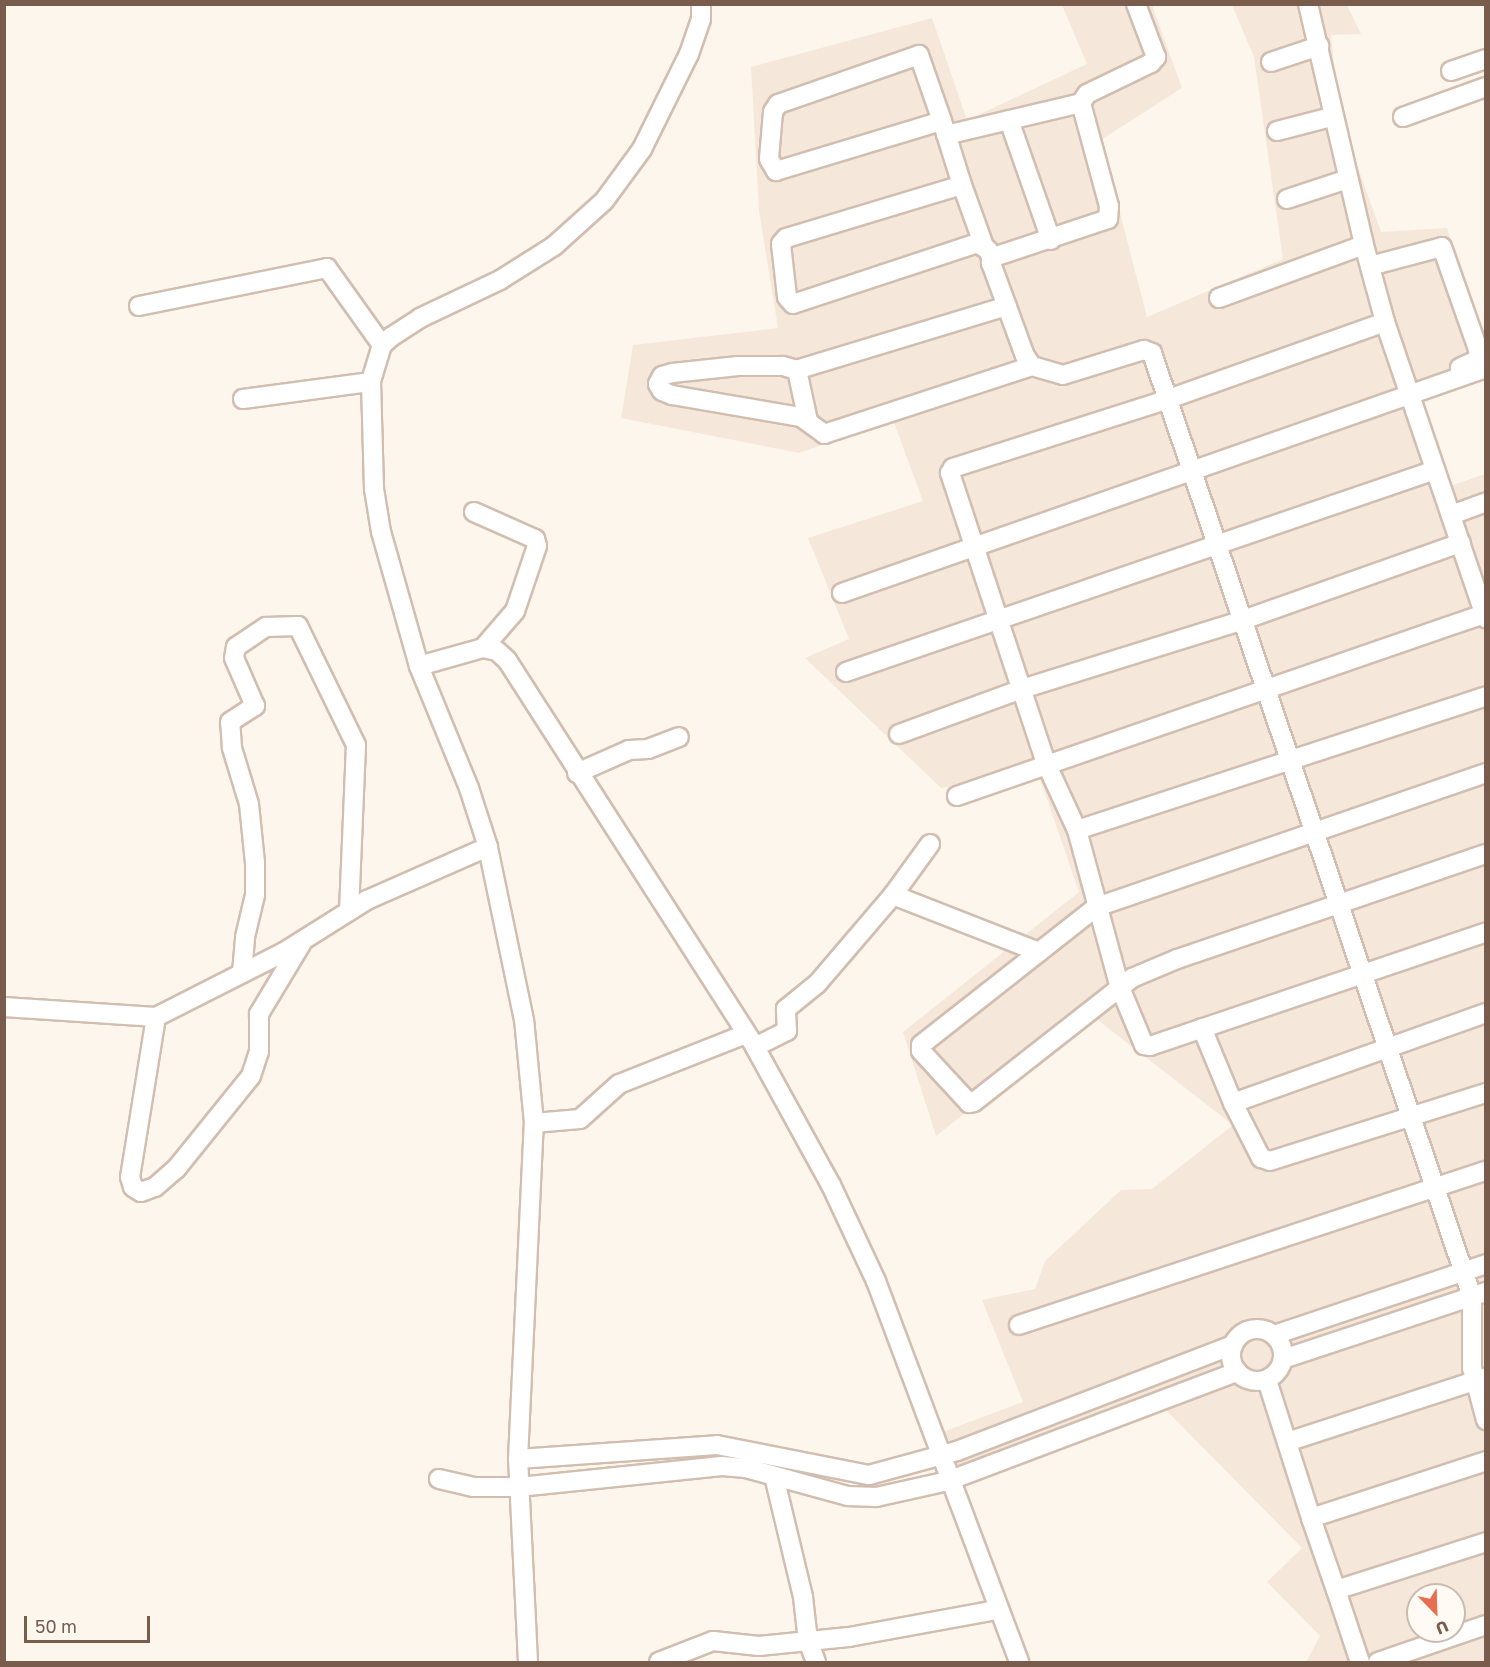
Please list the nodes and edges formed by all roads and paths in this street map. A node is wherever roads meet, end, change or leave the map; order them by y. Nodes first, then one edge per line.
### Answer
1 (701, 4) edge
2 (1136, 4) edge
3 (1308, 4) edge
4 (1319, 46) junction
5 (1485, 59) edge
6 (1271, 62) dead end
7 (1450, 71) dead end
8 (1485, 87) edge
9 (1081, 103) junction
10 (1331, 117) junction
11 (1403, 117) dead end
12 (1010, 120) junction
13 (944, 128) junction
14 (1277, 131) dead end
15 (1348, 179) junction
16 (962, 185) junction
17 (1287, 199) dead end
18 (1051, 240) junction
19 (1364, 245) junction
20 (988, 253) junction
21 (1370, 266) junction
22 (1219, 298) dead end
23 (139, 306) dead end
24 (1007, 306) junction
25 (1385, 322) junction
26 (382, 345) junction
27 (1032, 366) junction
28 (1485, 368) edge
29 (798, 370) junction
30 (371, 382) junction
31 (1409, 391) junction
32 (243, 399) dead end
33 (1169, 399) junction
34 (808, 421) junction
35 (1435, 470) junction
36 (1192, 472) junction
37 (1485, 502) edge
38 (474, 512) dead end
39 (1451, 515) junction
40 (1461, 543) junction
41 (1218, 545) junction
42 (976, 548) junction
43 (1481, 590) edge
44 (842, 593) dead end
45 (1485, 616) edge
46 (999, 620) junction
47 (1243, 620) junction
48 (483, 648) junction
49 (419, 666) junction
50 (846, 672) dead end
51 (1266, 687) junction
52 (1022, 689) junction
53 (1485, 696) edge
54 (899, 734) dead end
55 (679, 737) dead end
56 (1290, 762) junction
57 (1046, 763) junction
58 (577, 772) junction
59 (1485, 773) edge
60 (957, 796) dead end
61 (1077, 830) junction
62 (1313, 835) junction
63 (930, 844) dead end
64 (488, 847) junction
65 (1485, 854) edge
66 (893, 895) junction
67 (1338, 904) junction
68 (1095, 908) junction
69 (349, 910) junction
70 (1485, 932) edge
71 (304, 939) junction
72 (1039, 952) junction
73 (242, 973) junction
74 (1361, 976) junction
75 (1119, 985) junction
76 (4, 1007) edge
77 (1485, 1013) edge
78 (156, 1017) junction
79 (1202, 1028) junction
80 (751, 1040) junction
81 (1385, 1048) junction
82 (1485, 1093) edge
83 (1233, 1103) junction
84 (1410, 1119) junction
85 (534, 1124) junction
86 (1485, 1171) edge
87 (1433, 1190) junction
88 (1485, 1264) edge
89 (1463, 1271) junction
90 (1479, 1295) edge
91 (1019, 1325) dead end
92 (1274, 1335) junction
93 (1233, 1345) junction
94 (1283, 1359) junction
95 (1237, 1372) junction
96 (1480, 1379) edge
97 (1267, 1380) junction
98 (1485, 1420) edge
99 (1287, 1442) junction
100 (940, 1456) junction
101 (518, 1459) junction
102 (1485, 1461) edge
103 (774, 1476) junction
104 (439, 1479) dead end
105 (948, 1481) junction
106 (519, 1487) junction
107 (1311, 1518) junction
108 (1485, 1542) edge
109 (1336, 1590) junction
110 (996, 1610) junction
111 (1485, 1625) edge
112 (808, 1641) junction
113 (528, 1662) edge
114 (659, 1662) edge
115 (816, 1662) edge
116 (1019, 1662) edge
117 (1360, 1662) edge
118 (1378, 1662) edge

1 - 26 street
2 - 9 street
3 - 4 street
4 - 6 street
4 - 10 street
5 - 7 street
8 - 11 street
9 - 12 street
9 - 18 street
10 - 14 street
10 - 15 street
12 - 13 street
12 - 18 street
13 - 13 street
13 - 16 street
15 - 17 street
15 - 19 street
16 - 20 street
16 - 20 street
18 - 20 street
19 - 21 street
19 - 22 street
20 - 24 street
21 - 25 street
21 - 31 street
23 - 26 street
24 - 27 street
24 - 29 street
25 - 31 street
25 - 33 street
26 - 30 street
27 - 33 street
27 - 34 street
28 - 31 street
29 - 34 street
29 - 34 street
30 - 32 street
30 - 49 street
31 - 35 street
31 - 36 street
33 - 36 street
33 - 42 street
35 - 39 street
35 - 41 street
36 - 41 street
36 - 42 street
37 - 39 street
38 - 48 street
39 - 40 street
40 - 43 street
40 - 47 street
41 - 46 street
41 - 47 street
42 - 44 street
42 - 46 street
43 - 45 street
45 - 51 street
46 - 50 street
46 - 52 street
47 - 51 street
47 - 52 street
48 - 49 street
48 - 58 street
49 - 64 street
51 - 56 street
51 - 57 street
52 - 54 street
52 - 57 street
53 - 56 street
55 - 58 street
56 - 61 street
56 - 62 street
57 - 60 street
57 - 61 street
58 - 80 street
59 - 62 street
61 - 68 street
62 - 67 street
62 - 68 street
63 - 66 street
64 - 69 street
64 - 85 street
65 - 67 street
66 - 72 street
66 - 80 street
67 - 74 street
67 - 75 street
68 - 72 street
68 - 75 street
69 - 71 street
69 - 73 street
70 - 74 street
71 - 73 street
71 - 78 street
72 - 75 street
73 - 78 street
74 - 79 street
74 - 81 street
75 - 79 street
76 - 78 street
77 - 81 street
79 - 83 street
80 - 85 street
80 - 100 street
81 - 83 street
81 - 84 street
82 - 84 street
83 - 84 street
84 - 87 street
85 - 101 street
86 - 87 street
87 - 89 street
87 - 91 street
88 - 89 street
89 - 90 street
89 - 92 street
90 - 94 street
90 - 96 street
92 - 93 street
92 - 94 street
93 - 95 street
93 - 100 street
94 - 97 street
95 - 97 street
95 - 105 street
96 - 98 street
96 - 99 street
97 - 99 street
99 - 107 street
100 - 101 street
100 - 105 street
101 - 106 street
102 - 107 street
103 - 105 street
103 - 106 street
103 - 112 street
104 - 106 street
105 - 110 street
106 - 113 street
107 - 109 street
108 - 109 street
109 - 117 street
110 - 112 street
110 - 116 street
111 - 118 street
112 - 114 street
112 - 115 street

